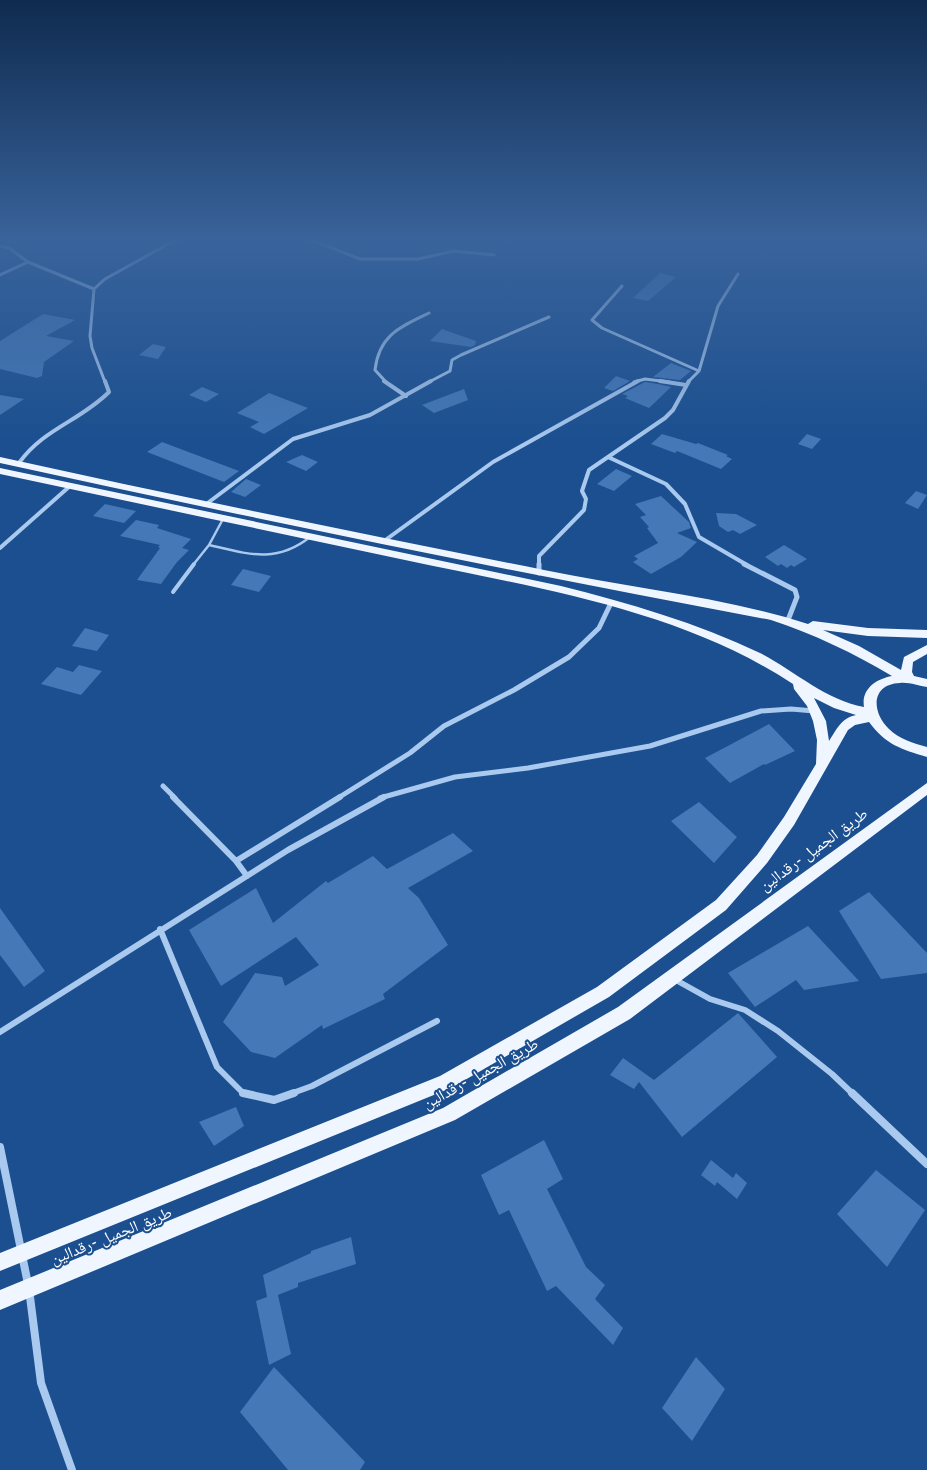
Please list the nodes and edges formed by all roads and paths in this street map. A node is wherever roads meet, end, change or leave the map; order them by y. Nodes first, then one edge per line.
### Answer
1 (93, 307) edge
2 (602, 307) edge
3 (718, 307) edge
4 (429, 313) dead end
5 (549, 317) dead end
6 (699, 371) junction
7 (686, 385) junction
8 (406, 396) junction
9 (608, 457) junction
10 (0, 460) edge
11 (19, 464) junction
12 (0, 471) edge
13 (70, 486) junction
14 (206, 505) junction
15 (223, 518) junction
16 (310, 537) junction
17 (384, 541) junction
18 (209, 545) junction
19 (0, 548) edge
20 (539, 573) junction
21 (565, 578) junction
22 (561, 590) junction
23 (173, 592) dead end
24 (611, 603) junction
25 (772, 616) junction
26 (788, 620) junction
27 (927, 634) edge
28 (927, 649) edge
29 (784, 672) junction
30 (908, 679) junction
31 (927, 683) edge
32 (817, 711) junction
33 (871, 715) junction
34 (927, 752) edge
35 (818, 770) junction
36 (163, 786) dead end
37 (927, 788) edge
38 (236, 861) junction
39 (247, 876) junction
40 (160, 929) junction
41 (671, 978) junction
42 (436, 1021) dead end
43 (0, 1032) edge
44 (0, 1147) edge
45 (927, 1164) edge
46 (21, 1254) junction
47 (0, 1262) edge
48 (29, 1289) junction
49 (0, 1300) edge
50 (72, 1470) edge

1 - 11 street
2 - 6 street
3 - 6 street
4 - 8 street
5 - 8 street
6 - 7 street
7 - 9 street
7 - 17 street
8 - 14 street
9 - 20 street
9 - 26 street
10 - 11 main road
11 - 14 main road
12 - 13 main road
13 - 15 main road
13 - 19 street
14 - 17 main road
15 - 16 main road
15 - 18 lane
16 - 18 lane
16 - 22 main road
17 - 20 main road
18 - 23 lane
20 - 21 main road
21 - 22 main road
21 - 25 main road
22 - 24 main road
24 - 29 main road
24 - 38 street
25 - 26 main road
25 - 30 main road
26 - 27 main road
28 - 30 main road
29 - 32 main road
29 - 33 main road
30 - 31 main road
30 - 33 main road
32 - 35 main road
32 - 39 street
33 - 34 main road
33 - 35 main road, طريق الجميل -رقدالين
35 - 46 main road, طريق الجميل -رقدالين
36 - 38 street
37 - 41 main road, طريق الجميل -رقدالين
38 - 39 street
39 - 40 street
40 - 42 street
40 - 43 street
41 - 45 street
41 - 48 main road, طريق الجميل -رقدالين
44 - 46 street
46 - 47 main road, طريق الجميل -رقدالين
46 - 48 street
48 - 49 main road, طريق الجميل -رقدالين
48 - 50 street

